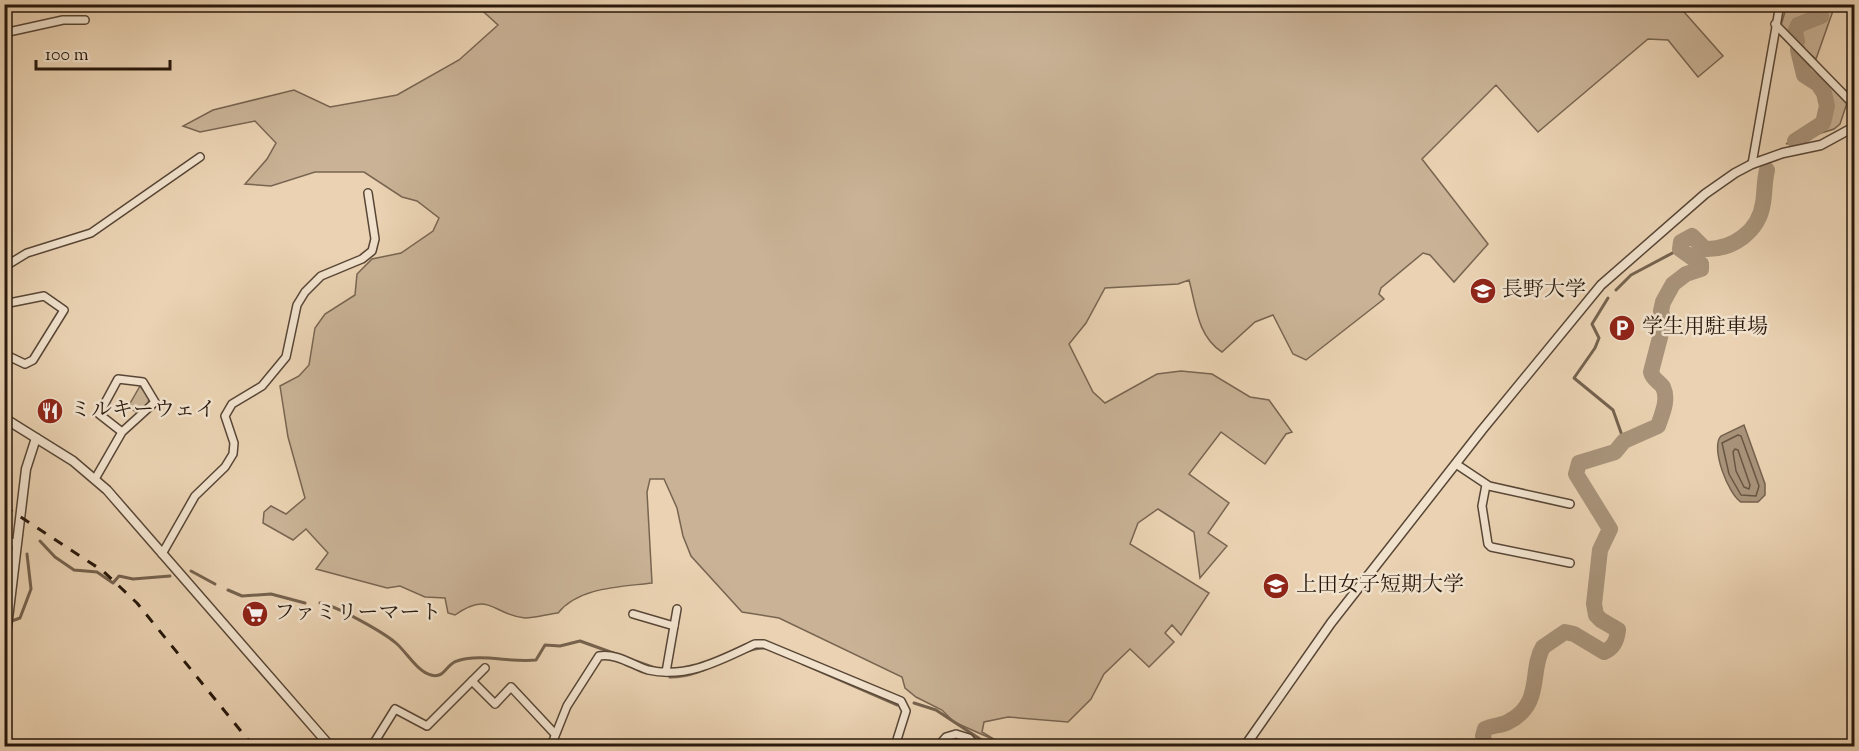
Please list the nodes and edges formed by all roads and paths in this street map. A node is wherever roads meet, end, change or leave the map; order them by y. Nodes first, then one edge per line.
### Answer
1 (1780, 4) edge
2 (84, 20) dead end
3 (1775, 24) junction
4 (4, 33) edge
5 (1854, 105) edge
6 (1854, 127) edge
7 (200, 157) dead end
8 (1752, 164) junction
9 (368, 193) dead end
10 (4, 267) edge
11 (4, 304) edge
12 (4, 354) edge
13 (4, 418) edge
14 (122, 432) junction
15 (36, 438) junction
16 (1456, 464) junction
17 (94, 478) junction
18 (1486, 485) junction
19 (1570, 504) dead end
20 (4, 541) edge
21 (16, 543) junction
22 (162, 554) junction
23 (1570, 563) dead end
24 (677, 609) dead end
25 (633, 614) dead end
26 (674, 626) junction
27 (4, 652) edge
28 (485, 668) dead end
29 (666, 672) junction
30 (472, 681) junction
31 (555, 734) junction
32 (330, 747) edge
33 (372, 747) edge
34 (551, 747) edge
35 (895, 747) edge
36 (939, 747) edge
37 (976, 747) edge
38 (1245, 747) edge

1 - 3 street
2 - 4 street
3 - 5 street
3 - 8 street
6 - 8 street
7 - 10 street
8 - 16 street
9 - 22 street
11 - 12 street
13 - 15 street
14 - 14 street
14 - 17 street
15 - 17 street
15 - 21 street
16 - 18 street
16 - 38 street
17 - 22 street
18 - 19 street
18 - 23 street
20 - 21 street
21 - 27 street
22 - 32 street
24 - 26 street
25 - 26 street
26 - 29 street
28 - 30 street
29 - 31 street
29 - 35 street
30 - 31 street
30 - 33 street
31 - 34 street
36 - 37 street

